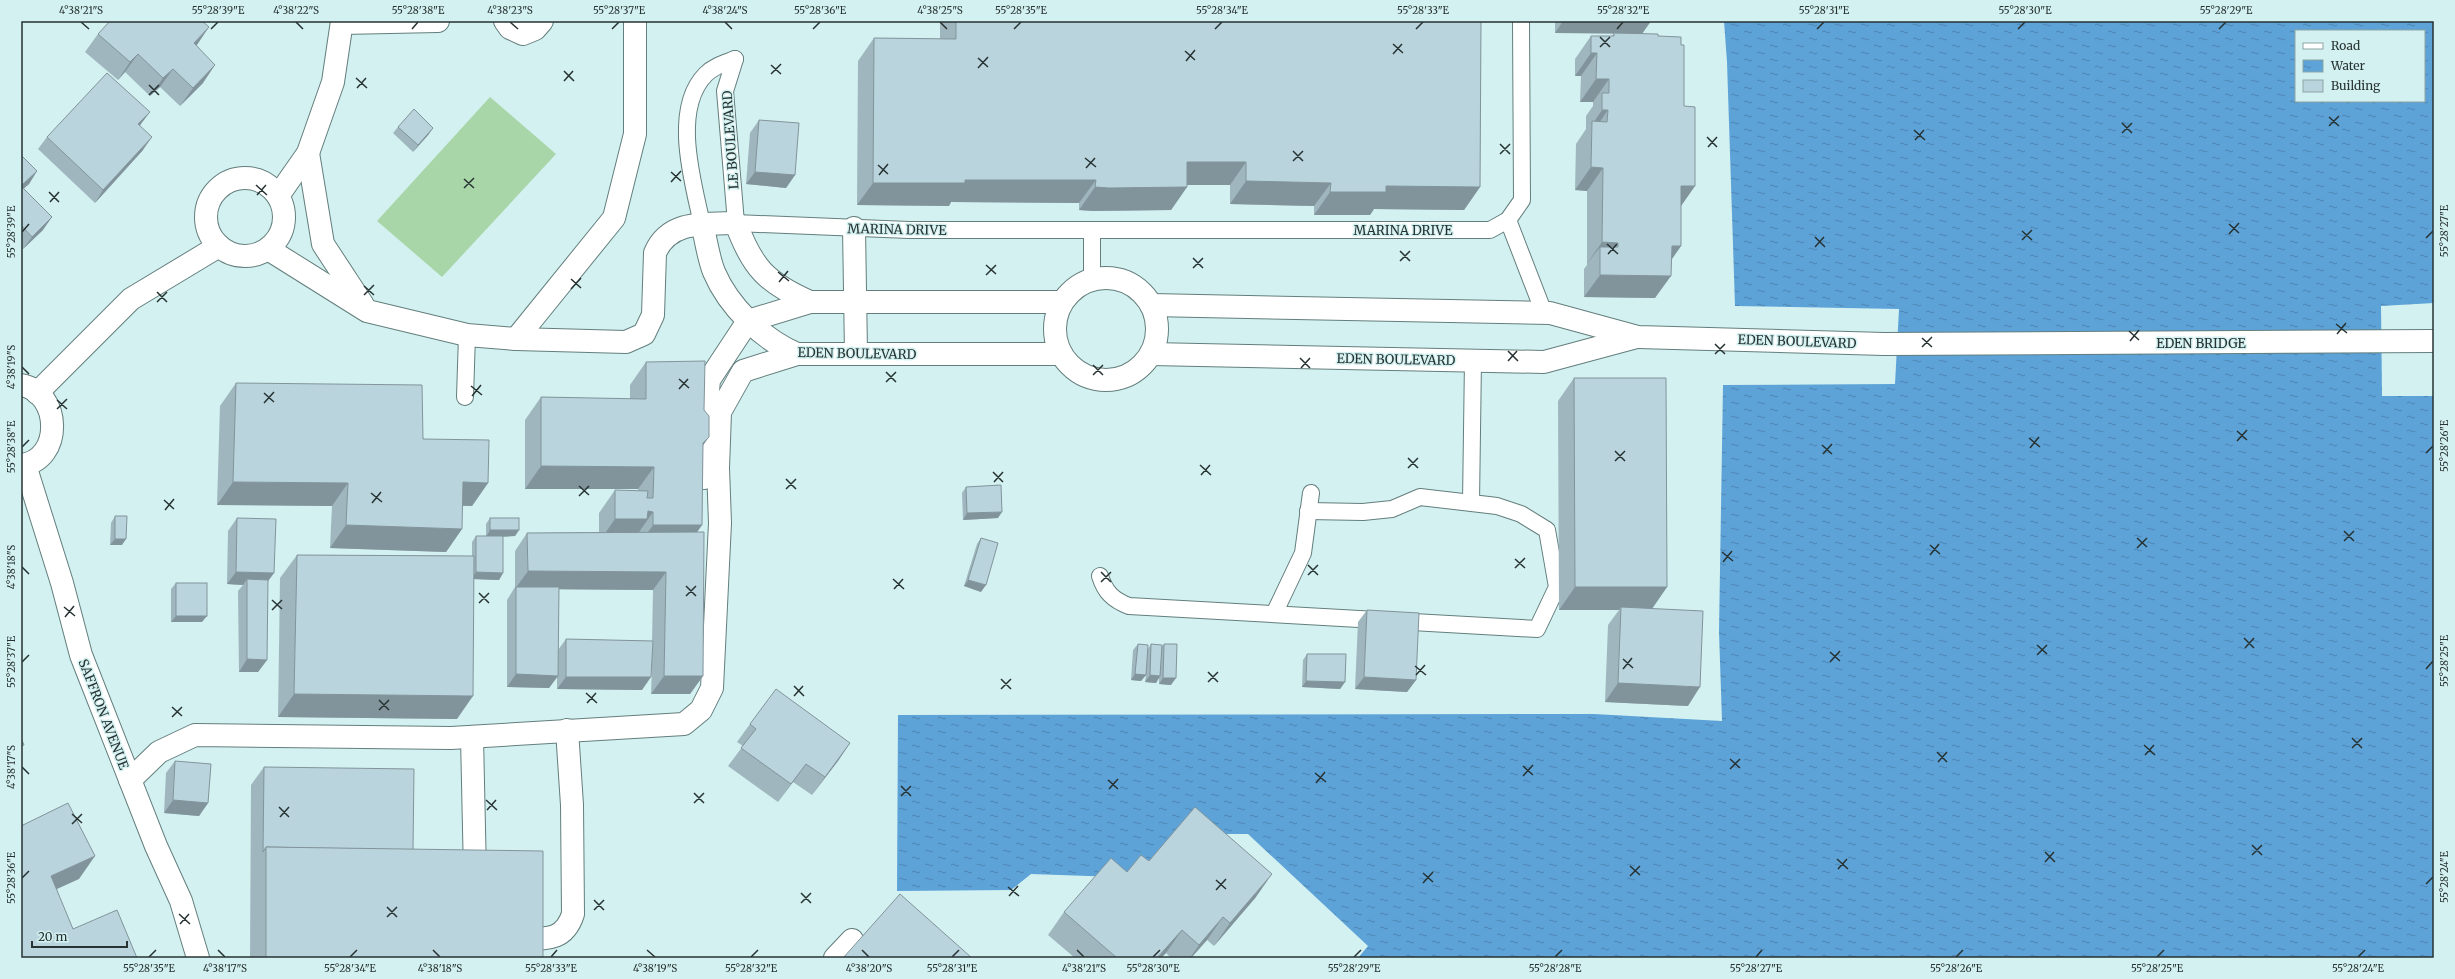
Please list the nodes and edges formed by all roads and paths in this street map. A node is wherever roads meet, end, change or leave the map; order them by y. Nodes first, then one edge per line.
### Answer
1 (438, 21) edge
2 (505, 21) edge
3 (542, 21) edge
4 (635, 21) edge
5 (1520, 21) edge
6 (342, 22) edge
7 (308, 153) junction
8 (278, 196) junction
9 (1508, 220) junction
10 (736, 223) junction
11 (702, 224) junction
12 (854, 228) junction
13 (1092, 230) junction
14 (219, 246) junction
15 (268, 249) junction
16 (1092, 280) junction
17 (810, 302) junction
18 (1062, 302) junction
19 (855, 303) junction
20 (1151, 305) junction
21 (367, 311) junction
22 (1544, 313) junction
23 (748, 321) junction
24 (467, 335) junction
25 (1638, 337) junction
26 (516, 339) junction
27 (2434, 342) edge
28 (1884, 344) joint
29 (856, 353) junction
30 (797, 354) junction
31 (1062, 354) junction
32 (1151, 354) junction
33 (1472, 360) junction
34 (29, 389) edge
35 (465, 397) dead end
36 (23, 465) edge
37 (1311, 492) dead end
38 (1471, 502) junction
39 (1308, 511) junction
40 (1100, 576) dead end
41 (716, 585) junction
42 (1274, 614) junction
43 (567, 730) junction
44 (472, 737) junction
45 (130, 780) junction
46 (475, 874) edge
47 (526, 939) edge
48 (852, 940) dead end
49 (198, 958) edge
50 (835, 958) edge

1 - 6 street
2 - 3 street
4 - 26 street
5 - 9 lane, MARINA DRIVE
6 - 7 street
7 - 8 street
7 - 21 street
8 - 14 street
8 - 15 street
9 - 13 lane, MARINA DRIVE
9 - 22 lane
10 - 11 street, MARINA DRIVE
10 - 11 lane, LE BOULEVARD
10 - 12 lane, MARINA DRIVE
10 - 17 street
11 - 23 street, EDEN BOULEVARD
11 - 26 street, MARINA DRIVE
12 - 13 lane, MARINA DRIVE
12 - 19 street
13 - 16 lane
14 - 15 street
14 - 34 street
15 - 21 street, MARINA DRIVE
16 - 18 street
16 - 20 street
17 - 19 street
17 - 23 street
18 - 19 street
18 - 31 street
19 - 29 street
20 - 22 street, EDEN BOULEVARD
20 - 32 street
21 - 24 street, MARINA DRIVE
22 - 25 street, EDEN BOULEVARD
23 - 30 street, EDEN BOULEVARD
23 - 41 street
24 - 26 street, MARINA DRIVE
24 - 35 lane
25 - 28 street, EDEN BOULEVARD
25 - 33 street, EDEN BOULEVARD
27 - 28 street, EDEN BRIDGE
29 - 30 street, EDEN BOULEVARD
29 - 31 street, EDEN BOULEVARD
30 - 41 street
31 - 32 street
32 - 33 street, EDEN BOULEVARD
33 - 38 lane
34 - 36 street
36 - 45 street, SAFFRON AVENUE
37 - 39 lane
38 - 39 lane
38 - 42 lane
39 - 42 lane
40 - 42 lane
41 - 43 street
43 - 44 street
43 - 47 street
44 - 45 street
44 - 46 street
45 - 49 street, SAFFRON AVENUE
48 - 50 street

